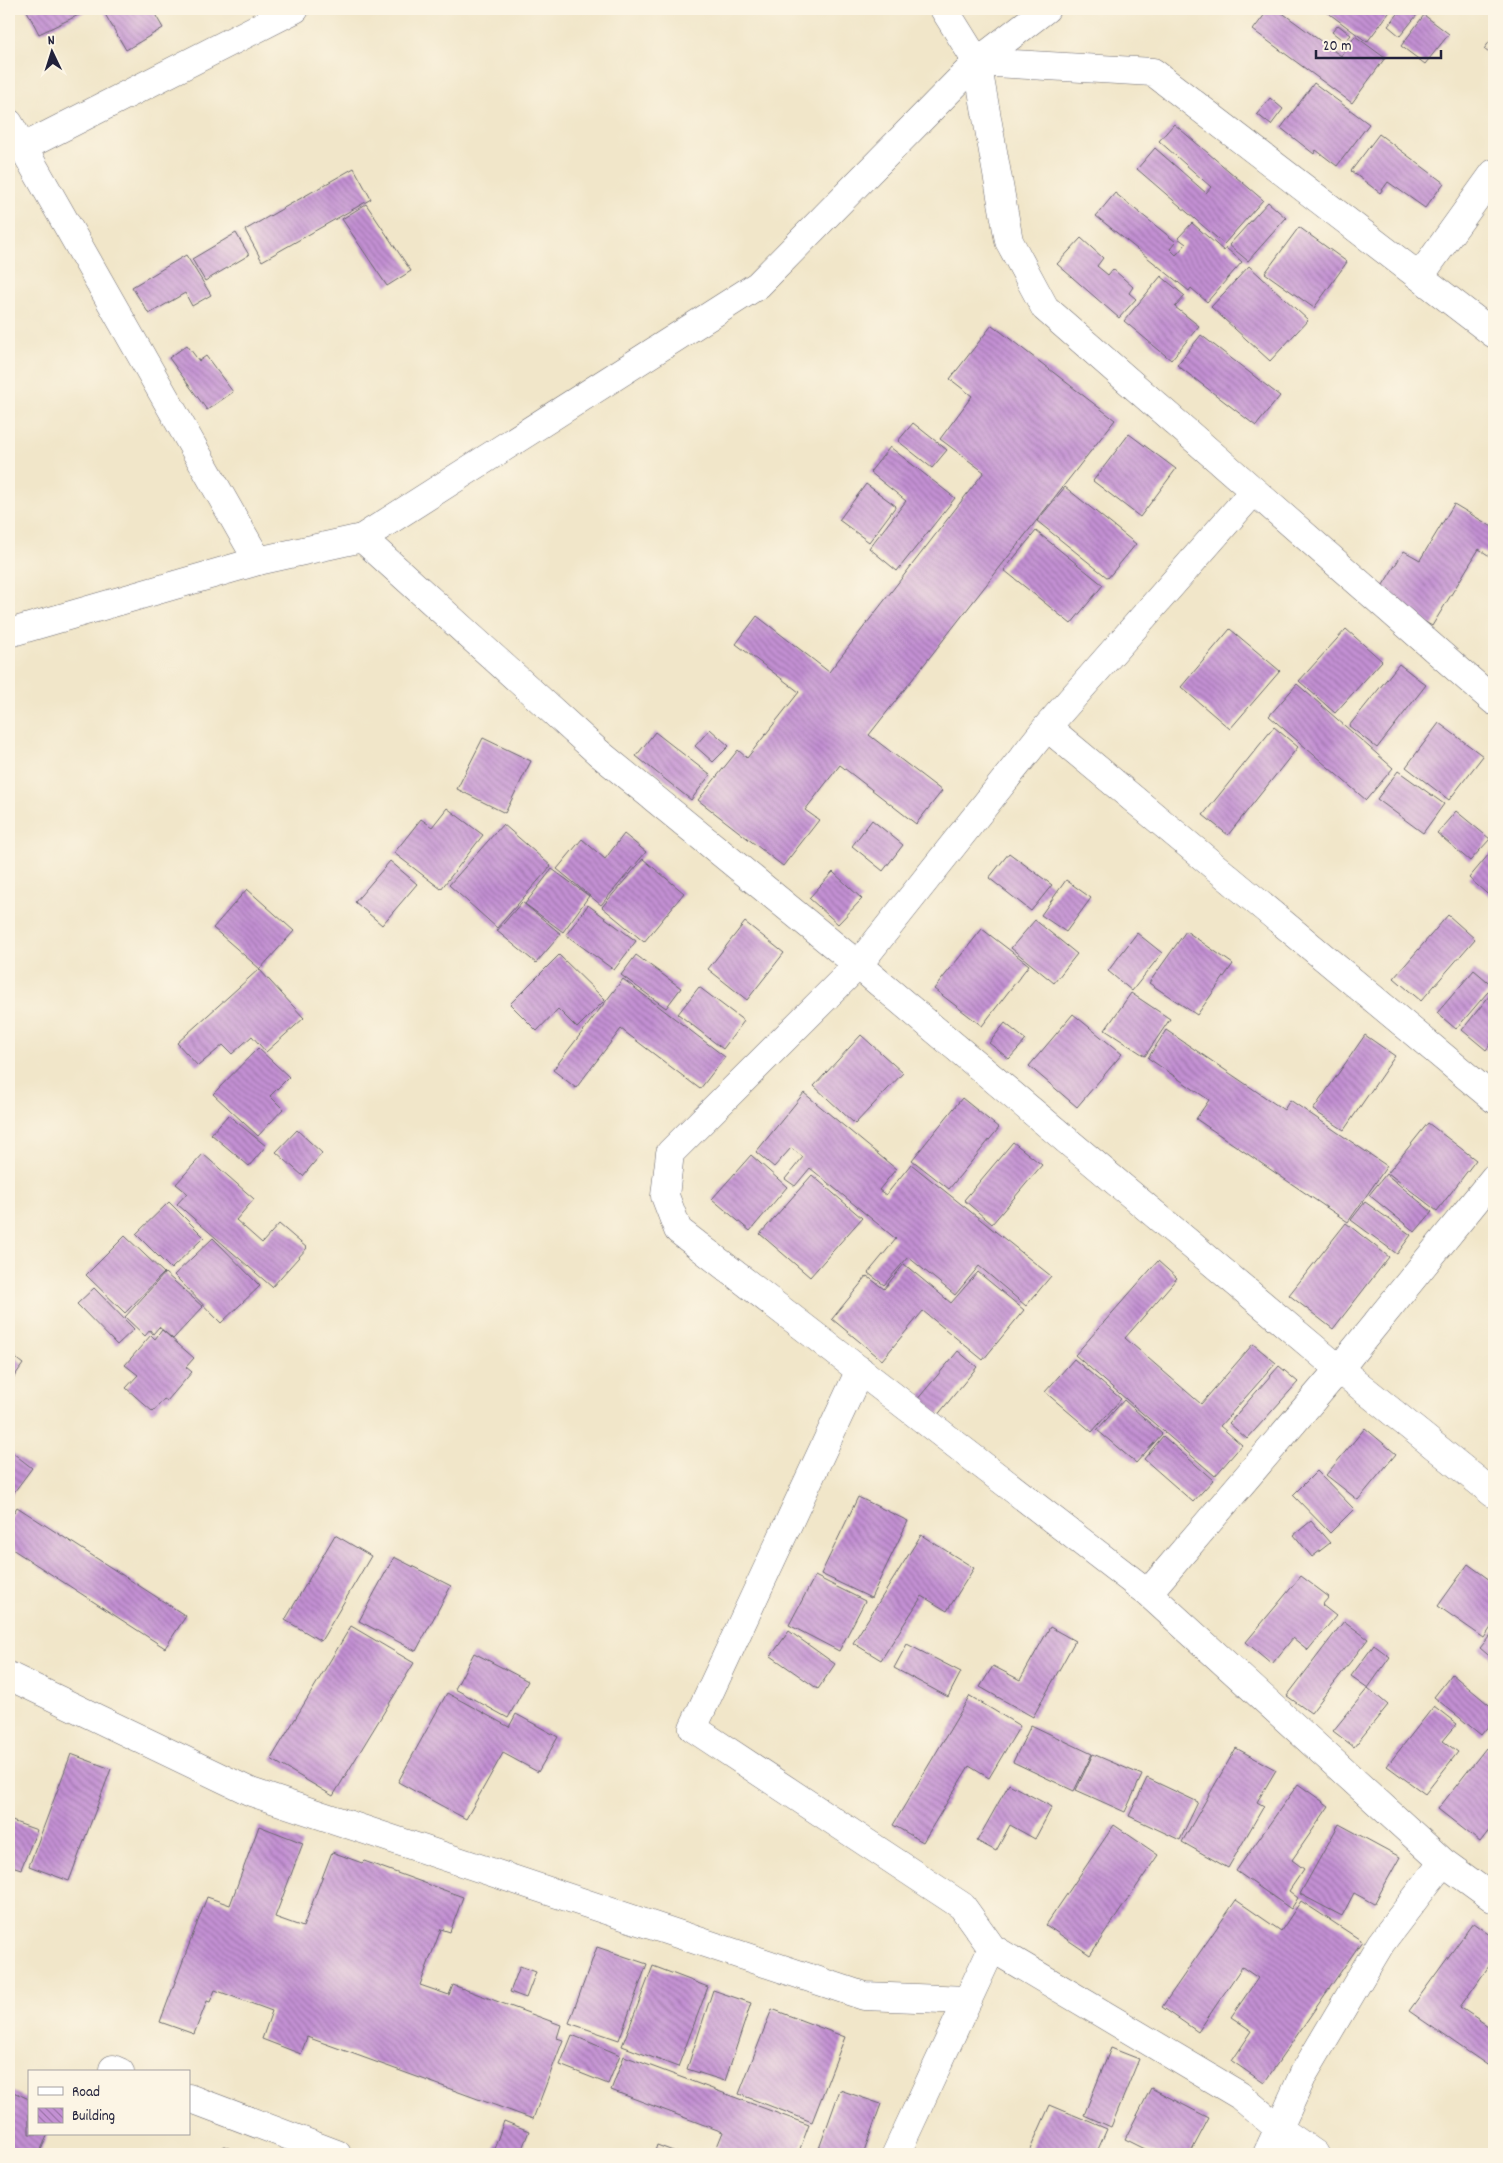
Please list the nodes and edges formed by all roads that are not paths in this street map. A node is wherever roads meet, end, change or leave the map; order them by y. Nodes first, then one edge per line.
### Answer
1 (295, 9) edge
2 (944, 9) edge
3 (1046, 9) edge
4 (978, 62) junction
5 (9, 124) edge
6 (22, 148) junction
7 (1494, 173) edge
8 (1420, 276) junction
9 (1494, 334) edge
10 (1254, 492) junction
11 (362, 538) junction
12 (258, 561) junction
13 (9, 633) edge
14 (1494, 702) edge
15 (1047, 726) junction
16 (858, 965) junction
17 (1494, 1099) edge
18 (1494, 1178) edge
19 (1339, 1368) junction
20 (860, 1370) junction
21 (1494, 1494) edge
22 (1148, 1592) junction
23 (9, 1676) edge
24 (1443, 1862) junction
25 (1494, 1899) edge
26 (992, 1948) junction
27 (968, 2000) junction
28 (190, 2098) edge
29 (1278, 2128) junction
30 (337, 2154) edge
31 (896, 2154) edge
32 (1267, 2154) edge
33 (1315, 2154) edge

1 - 6 street
2 - 4 street
3 - 4 street
4 - 8 street
4 - 10 street
4 - 11 street
5 - 6 street
6 - 12 street
7 - 8 street
8 - 9 street
10 - 14 street
10 - 15 street
11 - 12 street
11 - 16 street
12 - 13 street
15 - 16 street
15 - 17 street
16 - 19 street
16 - 20 street
18 - 19 street
19 - 21 street
19 - 22 street
20 - 22 street
20 - 26 street
22 - 24 street
23 - 27 street
24 - 25 street
24 - 29 street
26 - 27 street
26 - 29 street
27 - 31 street
28 - 30 street
29 - 32 street
29 - 33 street

